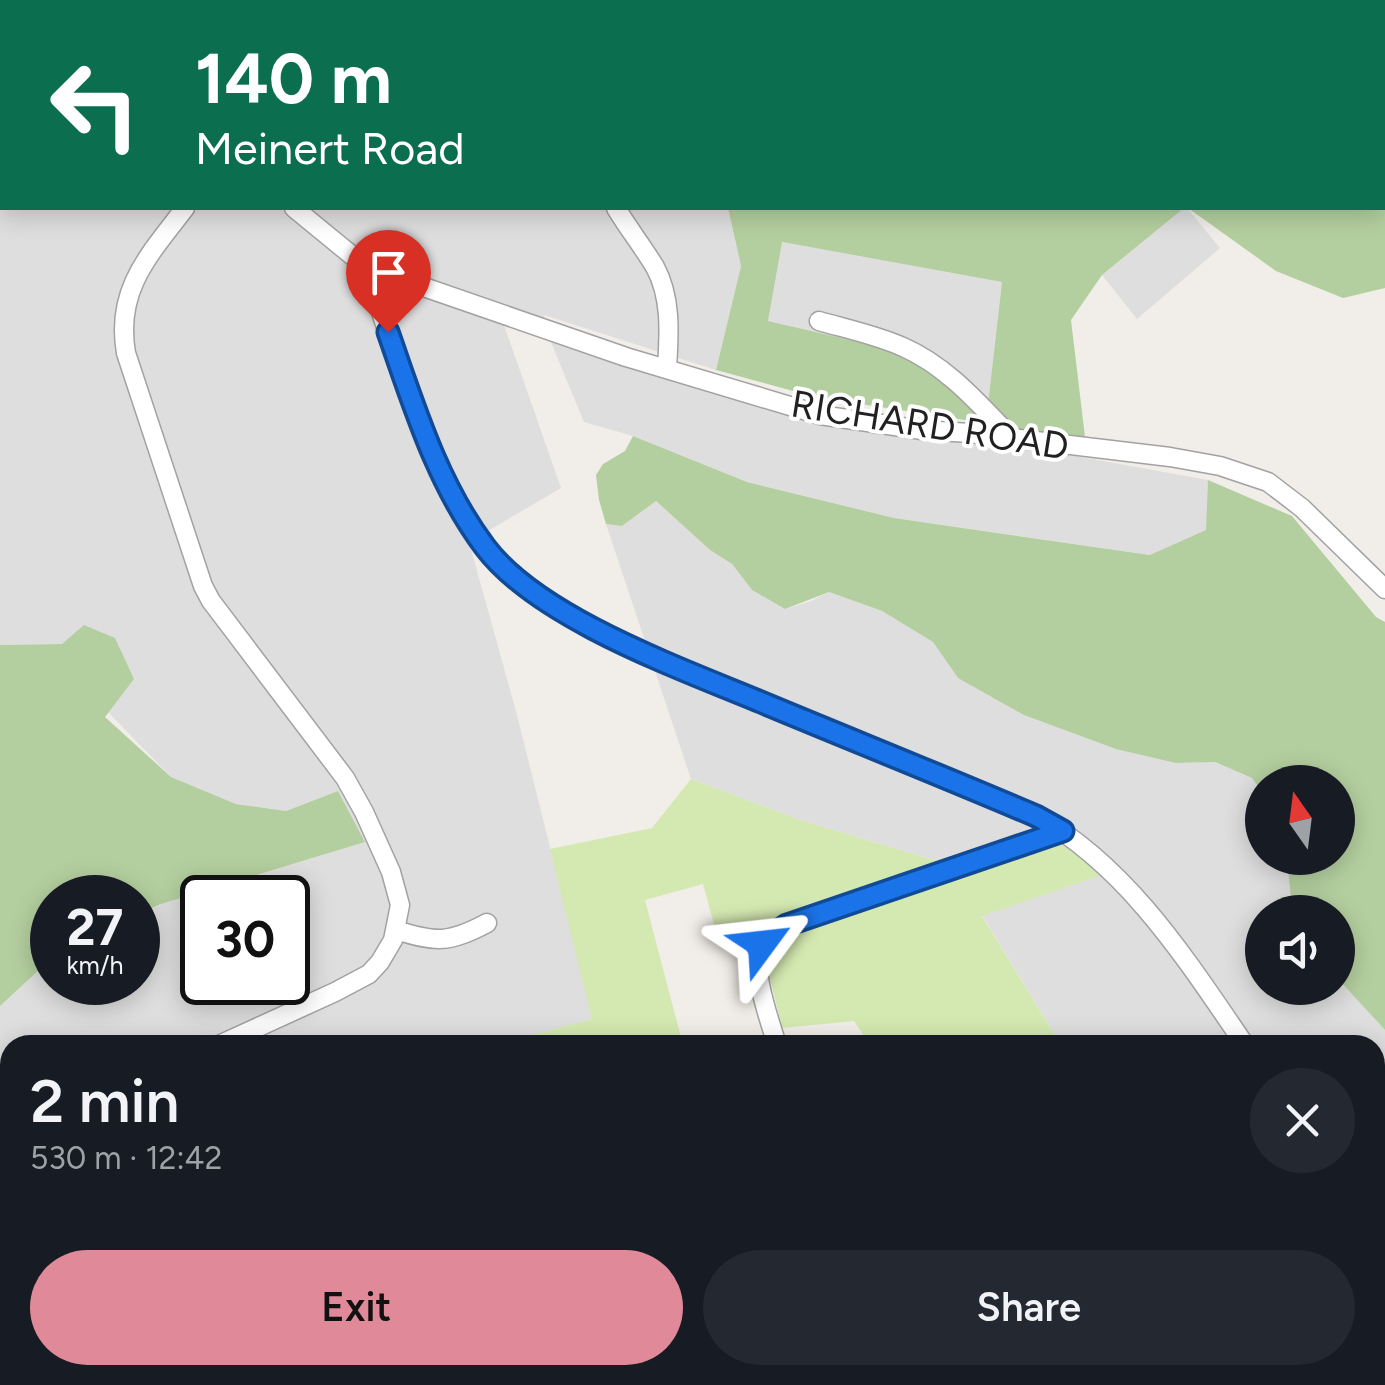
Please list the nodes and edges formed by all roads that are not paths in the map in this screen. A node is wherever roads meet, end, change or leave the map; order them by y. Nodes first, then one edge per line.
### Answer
1 (183, 210) edge
2 (296, 210) edge
3 (617, 210) edge
4 (366, 267) junction
5 (819, 322) dead end
6 (668, 368) junction
7 (1013, 439) junction
8 (1385, 588) edge
9 (1063, 831) junction
10 (486, 923) dead end
11 (396, 930) junction
12 (241, 1035) edge
13 (774, 1035) edge
14 (1238, 1035) edge

1 - 11 street
2 - 4 street, RICHARD ROAD
3 - 6 street
4 - 6 street, RICHARD ROAD
4 - 9 street
5 - 7 street
6 - 7 street, RICHARD ROAD
7 - 8 street, RICHARD ROAD
9 - 13 street
9 - 14 street
10 - 11 street
11 - 12 street

